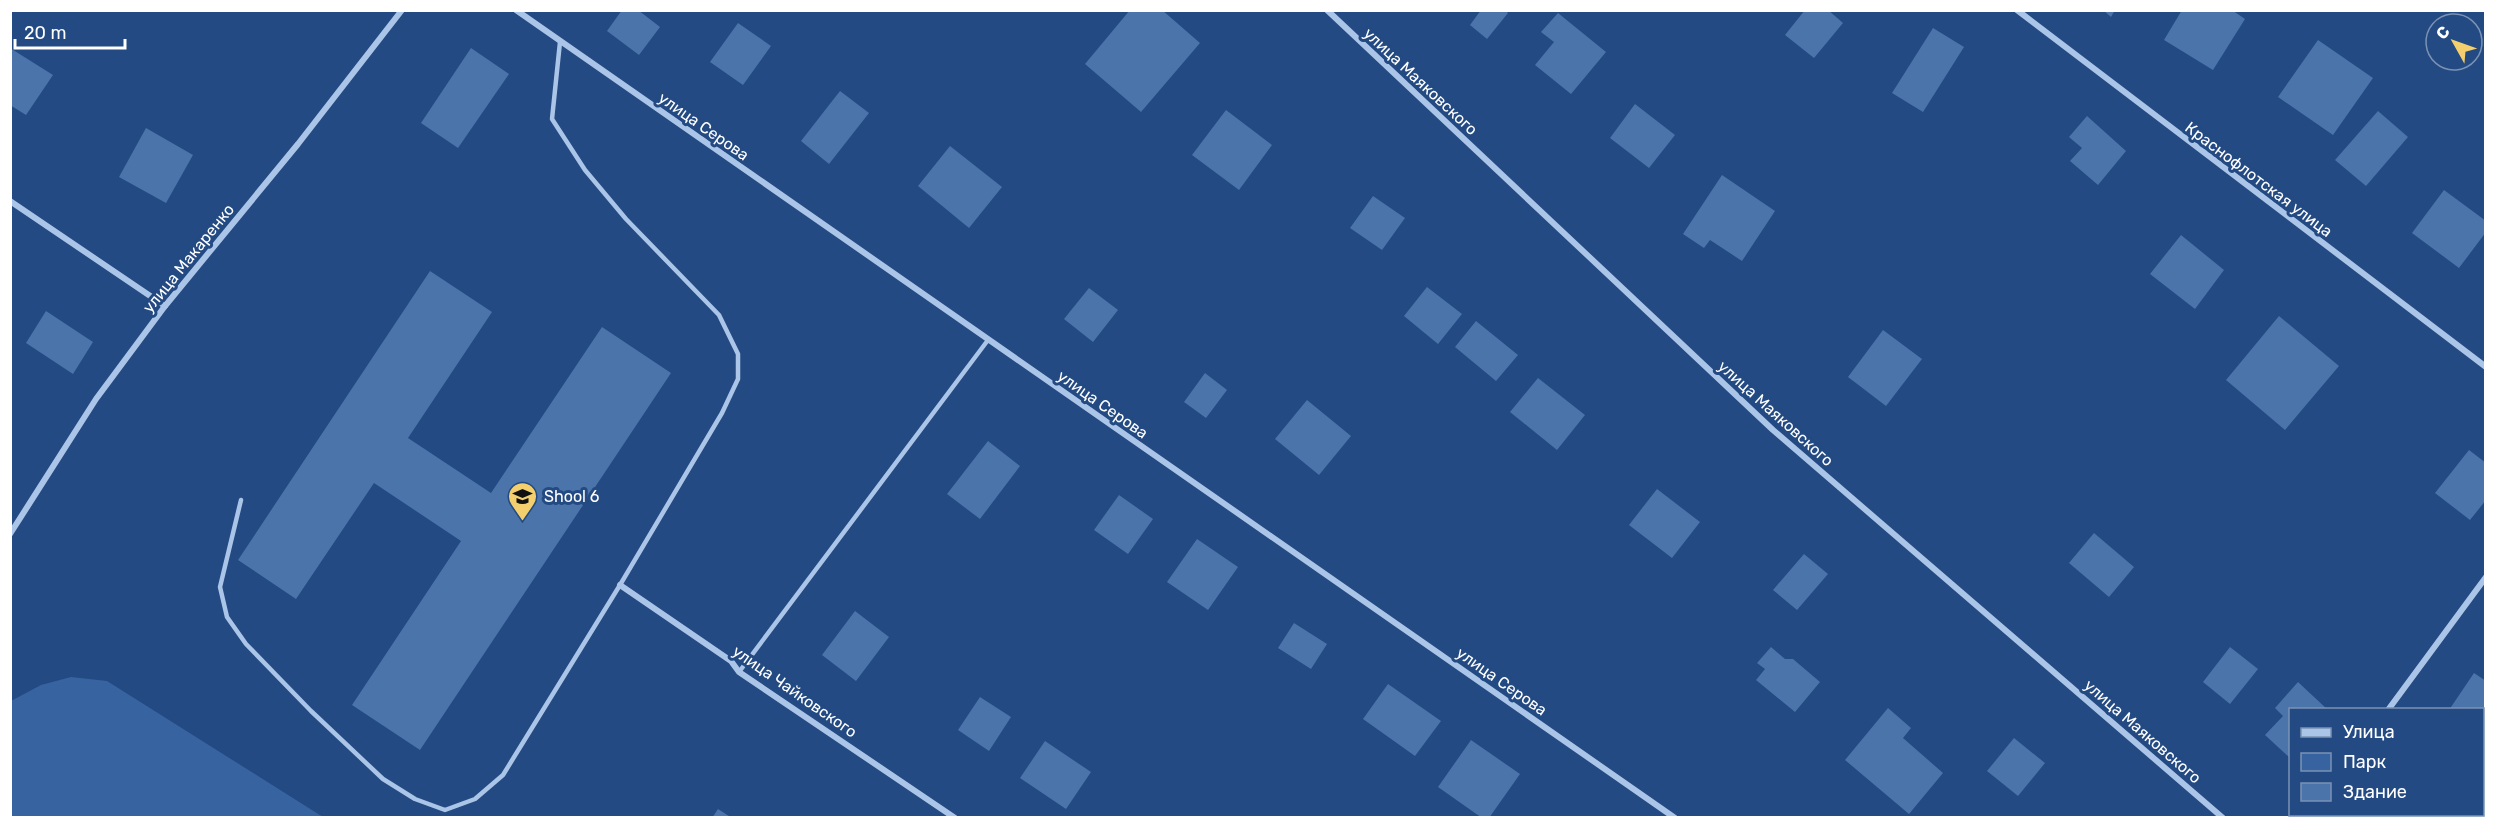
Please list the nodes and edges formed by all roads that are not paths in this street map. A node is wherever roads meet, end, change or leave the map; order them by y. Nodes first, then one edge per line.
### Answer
1 (402, 10) edge
2 (516, 10) edge
3 (1327, 10) edge
4 (2017, 10) edge
5 (560, 42) junction
6 (10, 201) edge
7 (165, 306) junction
8 (988, 340) junction
9 (2486, 367) edge
10 (241, 500) dead end
11 (10, 534) edge
12 (2486, 577) edge
13 (620, 585) junction
14 (739, 672) junction
15 (2389, 708) edge
16 (955, 818) edge
17 (1675, 818) edge
18 (2223, 818) edge

1 - 7 street, улица Макаренко
2 - 5 street, улица Серова
3 - 18 street, улица Маяковского
4 - 9 street, Краснофлотская улица
5 - 8 street, улица Серова
5 - 13 lane
6 - 7 street
7 - 11 street, улица Макаренко
8 - 14 lane
8 - 17 street, улица Серова
10 - 13 lane
12 - 15 street
13 - 14 street, улица Чайковского
14 - 16 street, улица Чайковского

